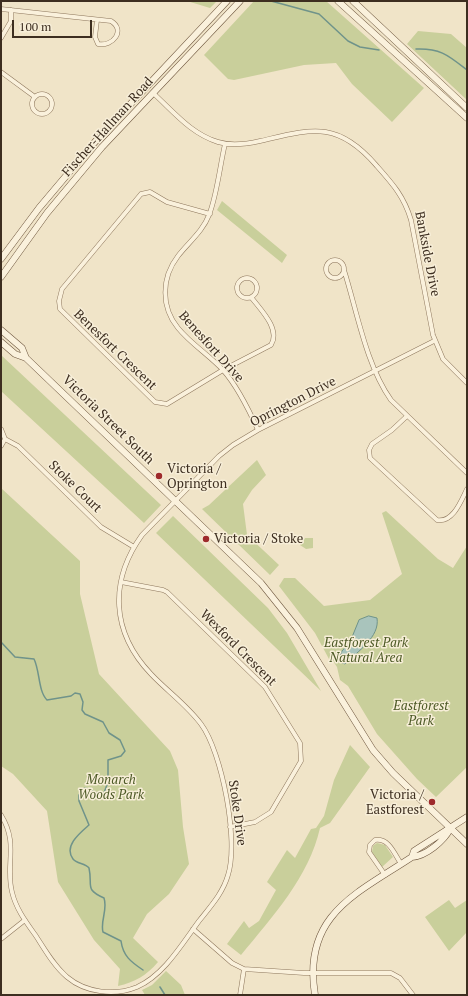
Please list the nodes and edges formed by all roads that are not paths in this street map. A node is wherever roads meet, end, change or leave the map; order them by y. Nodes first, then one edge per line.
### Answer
1 (228, 1) edge
2 (240, 1) edge
3 (338, 1) edge
4 (353, 1) edge
5 (1, 9) edge
6 (11, 10) junction
7 (97, 20) junction
8 (1, 38) edge
9 (1, 72) edge
10 (153, 93) junction
11 (35, 97) junction
12 (467, 108) edge
13 (467, 118) edge
14 (225, 144) junction
15 (210, 214) junction
16 (1, 259) edge
17 (344, 270) junction
18 (1, 276) edge
19 (251, 297) junction
20 (1, 330) edge
21 (434, 341) junction
22 (1, 342) edge
23 (26, 358) junction
24 (222, 370) junction
25 (374, 371) junction
26 (467, 383) edge
27 (407, 416) junction
28 (1, 429) edge
29 (258, 430) junction
30 (5, 439) junction
31 (1, 446) edge
32 (467, 473) edge
33 (467, 489) edge
34 (175, 500) junction
35 (134, 547) junction
36 (121, 582) junction
37 (1, 815) edge
38 (467, 817) edge
39 (230, 827) junction
40 (450, 829) junction
41 (467, 844) edge
42 (401, 864) junction
43 (385, 874) junction
44 (25, 920) junction
45 (193, 929) junction
46 (1, 939) edge
47 (244, 969) junction
48 (313, 973) junction
49 (112, 994) edge
50 (240, 995) edge
51 (315, 995) edge
52 (413, 995) edge

1 - 16 main road, Fischer-Hallman Road
2 - 10 main road, Fischer-Hallman Road
3 - 13 main road
4 - 12 main road
5 - 6 street
6 - 7 street
6 - 8 street
7 - 7 street
9 - 11 street
10 - 14 street, Bankside Drive
10 - 18 main road, Fischer-Hallman Road
11 - 11 street
14 - 15 street, Benesfort Drive
14 - 21 street, Bankside Drive
15 - 24 street, Benesfort Drive
15 - 24 street, Benesfort Crescent
17 - 17 street
17 - 25 street
19 - 19 street
19 - 24 street, Benesfort Crescent
20 - 23 main road, Victoria Street South
21 - 25 street, Oprington Drive
21 - 26 street, Bankside Drive
22 - 23 main road, Victoria Street South
23 - 34 main road, Victoria Street South
24 - 29 street, Benesfort Drive
25 - 27 street
25 - 29 street, Oprington Drive
27 - 32 street
27 - 33 street
28 - 30 street
29 - 34 street, Oprington Drive
30 - 31 street
30 - 35 street, Stoke Court
34 - 35 street, Stoke Drive
34 - 40 main road, Victoria Street South
35 - 36 street, Stoke Drive
36 - 39 street, Stoke Drive
36 - 39 street, Wexford Crescent
37 - 44 street, Stoke Drive
38 - 40 main road
39 - 45 street, Stoke Drive
40 - 41 main road, Victoria Street South
40 - 42 main road
42 - 43 main road
42 - 43 street
43 - 48 main road
44 - 46 street
44 - 49 street, Stoke Drive
45 - 47 street
45 - 49 street, Stoke Drive
47 - 48 street
47 - 50 street
48 - 51 main road
48 - 52 street

